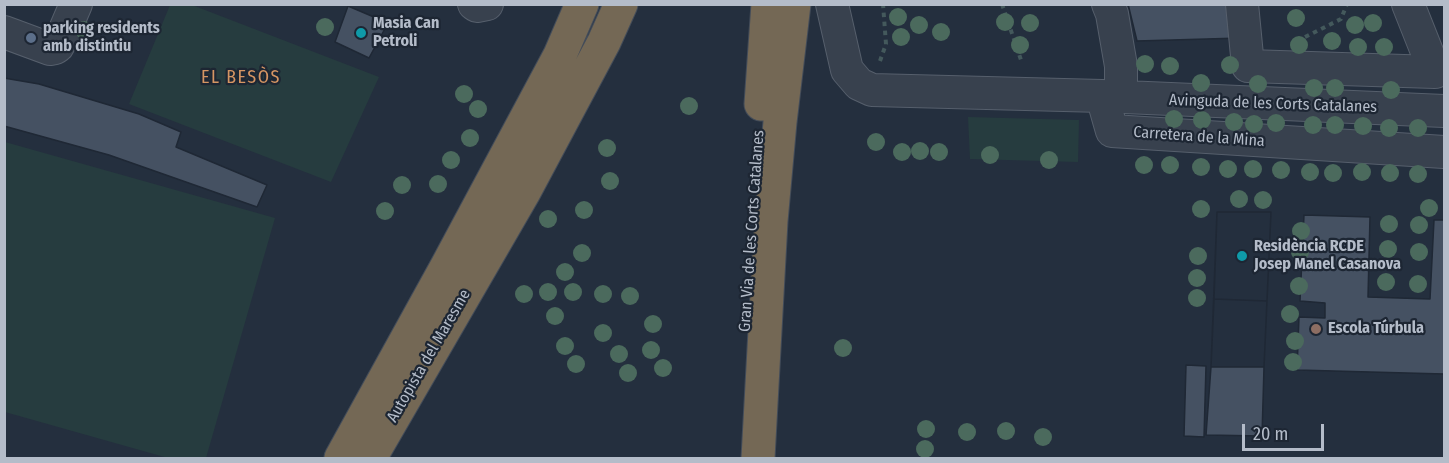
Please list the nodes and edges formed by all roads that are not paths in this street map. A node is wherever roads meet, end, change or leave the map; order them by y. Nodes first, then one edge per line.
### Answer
1 (76, 4) edge
2 (474, 4) edge
3 (487, 4) edge
4 (582, 4) edge
5 (621, 4) edge
6 (768, 4) edge
7 (794, 4) edge
8 (832, 4) edge
9 (1108, 4) edge
10 (1242, 4) edge
11 (1408, 4) edge
12 (1429, 4) edge
13 (4, 32) edge
14 (1444, 37) edge
15 (1111, 97) junction
16 (1444, 111) edge
17 (1444, 153) edge
18 (447, 266) junction
19 (746, 317) junction
20 (763, 370) junction
21 (406, 398) junction
22 (760, 424) junction
23 (340, 459) edge
24 (370, 459) edge
25 (740, 459) edge
26 (758, 459) edge
27 (765, 459) edge

1 - 13 street
2 - 3 street
4 - 18 highway
5 - 21 highway, Autopista del Maresme
6 - 19 highway, Gran Via de les Corts Catalanes
7 - 20 highway
8 - 15 street
9 - 15 street
10 - 11 street
12 - 14 street
15 - 16 street, Avinguda de les Corts Catalanes
15 - 17 street, Carretera de la Mina
18 - 21 highway
18 - 23 highway
19 - 20 highway
19 - 25 highway, Gran Via de les Corts Catalanes
20 - 22 highway
21 - 24 highway, Autopista del Maresme
22 - 26 highway
22 - 27 highway

